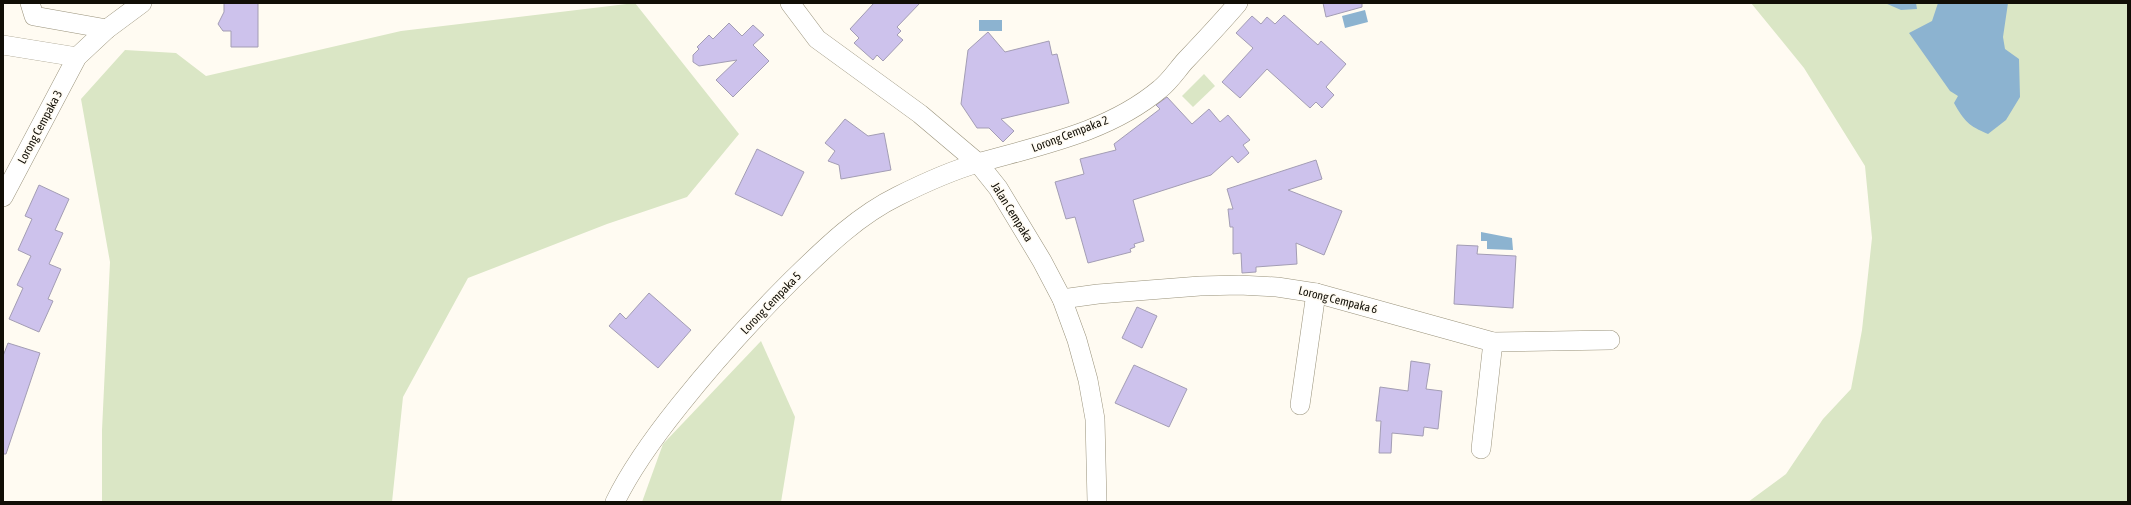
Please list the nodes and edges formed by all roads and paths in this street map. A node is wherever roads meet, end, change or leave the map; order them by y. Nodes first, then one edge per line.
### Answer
1 (30, 3) edge
2 (142, 3) edge
3 (790, 3) edge
4 (1238, 3) edge
5 (107, 29) junction
6 (3, 45) edge
7 (78, 57) junction
8 (978, 163) junction
9 (3, 197) edge
10 (1316, 293) junction
11 (1062, 299) junction
12 (1610, 340) dead end
13 (1493, 342) junction
14 (1300, 405) dead end
15 (1481, 449) dead end
16 (615, 502) edge
17 (1097, 502) edge

1 - 5 street
2 - 5 street, Lorong Cempaka 3
3 - 8 street, Jalan Cempaka
4 - 8 street, Lorong Cempaka 2
5 - 7 street, Lorong Cempaka 3
6 - 7 street
7 - 9 street, Lorong Cempaka 3
8 - 11 street, Jalan Cempaka
8 - 16 street, Lorong Cempaka 5
10 - 11 street, Lorong Cempaka 6
10 - 13 street, Lorong Cempaka 6
10 - 14 street
11 - 17 street, Jalan Cempaka
12 - 13 street, Lorong Cempaka 6
13 - 15 street

